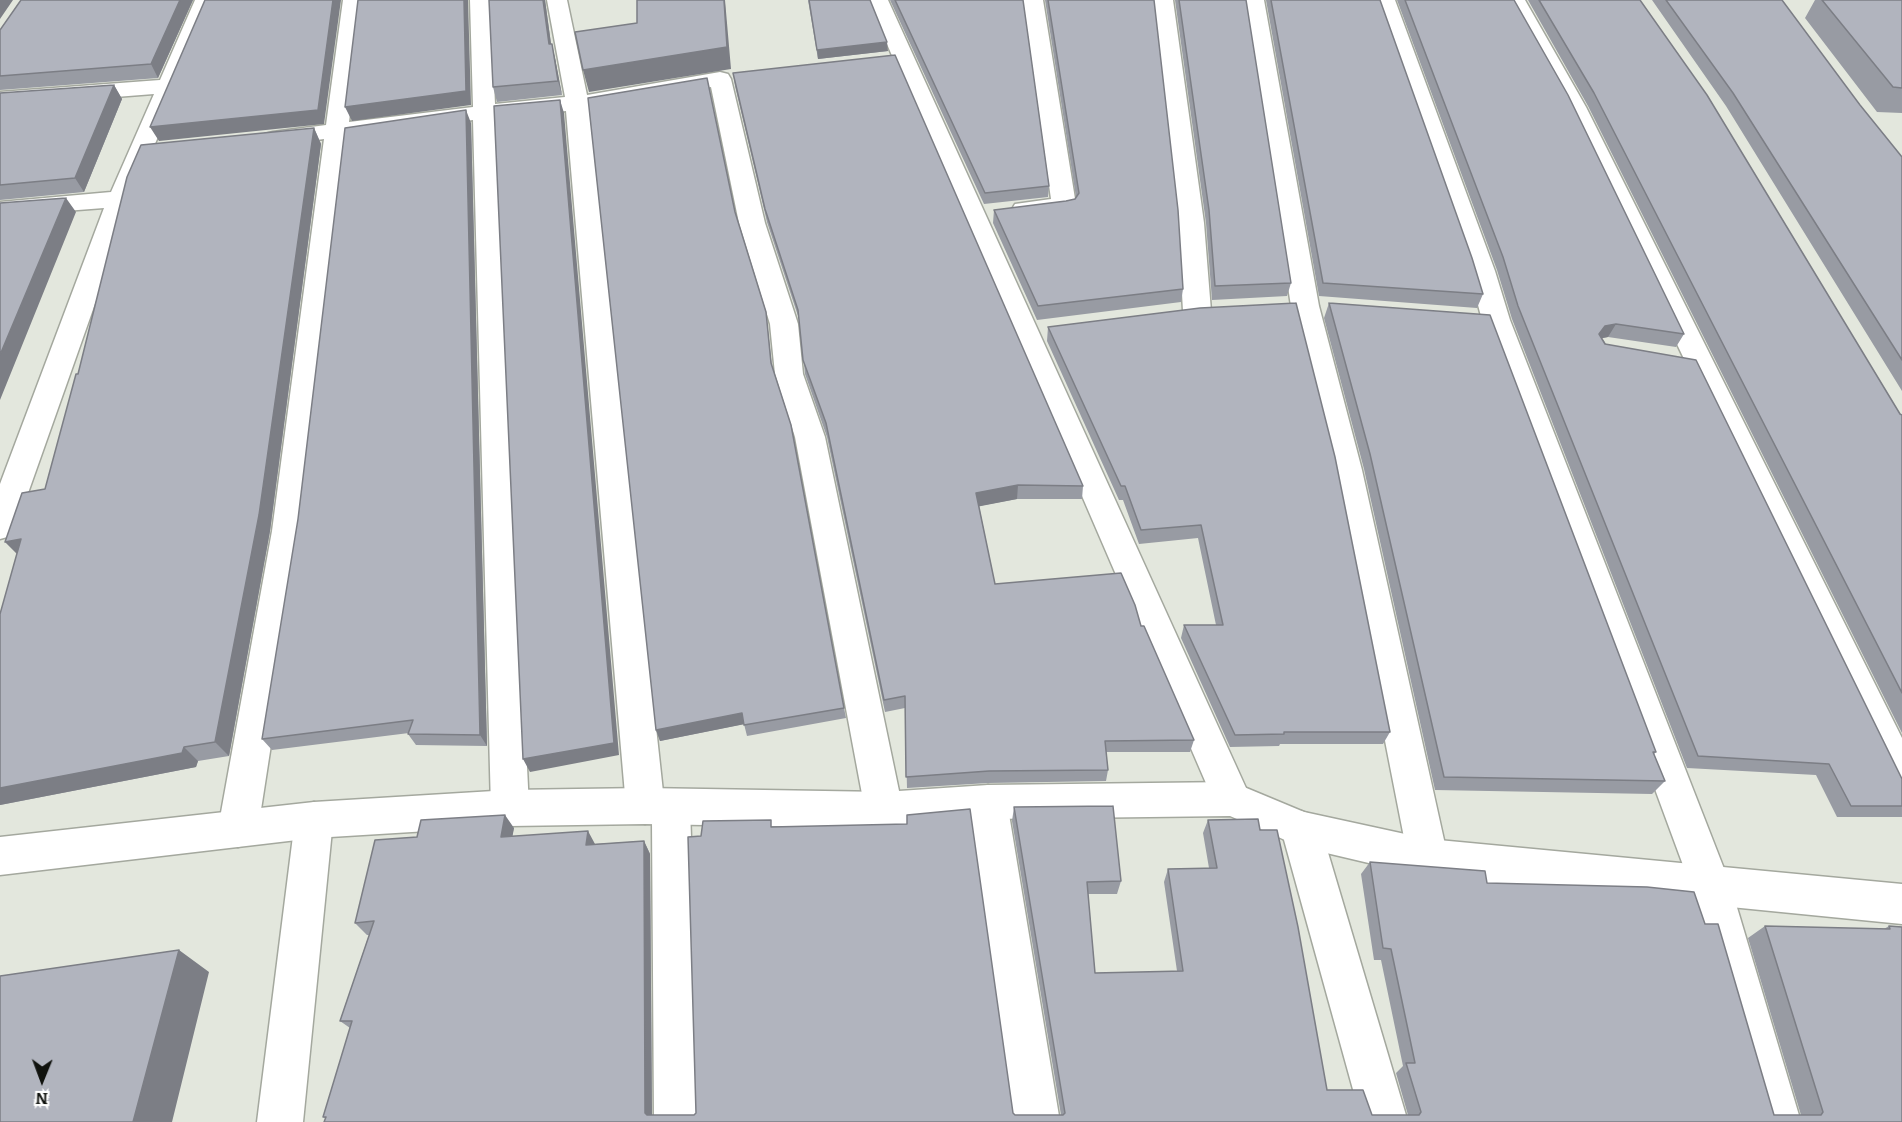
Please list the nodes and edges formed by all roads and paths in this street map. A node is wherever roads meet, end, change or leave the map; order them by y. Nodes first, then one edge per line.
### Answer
1 (205, 0) edge
2 (353, 0) edge
3 (480, 0) edge
4 (557, 0) edge
5 (878, 0) edge
6 (1033, 0) edge
7 (1163, 0) edge
8 (1254, 0) edge
9 (1385, 0) edge
10 (1515, 0) edge
11 (167, 86) junction
12 (0, 99) edge
13 (577, 103) junction
14 (484, 112) junction
15 (339, 132) junction
16 (257, 141) edge
17 (120, 199) junction
18 (0, 209) edge
19 (974, 215) junction
20 (1197, 312) edge
21 (1665, 357) edge
22 (1700, 363) junction
23 (0, 527) edge
24 (1902, 777) edge
25 (1232, 799) junction
26 (988, 802) junction
27 (658, 807) junction
28 (510, 808) junction
29 (884, 810) junction
30 (315, 820) junction
31 (238, 829) junction
32 (1301, 829) junction
33 (0, 856) edge
34 (1428, 858) junction
35 (1710, 884) junction
36 (1902, 904) edge
37 (280, 1122) edge
38 (677, 1122) edge
39 (1037, 1122) edge
40 (1385, 1122) edge
41 (1778, 1122) edge

1 - 11 street
2 - 15 street
3 - 14 street
4 - 13 street
5 - 19 street
6 - 19 street
7 - 20 street
8 - 34 street
9 - 35 street
10 - 22 street
11 - 12 street
11 - 17 street
13 - 14 street
13 - 27 street
13 - 29 street
14 - 15 street
14 - 28 street
15 - 16 street
15 - 31 street
17 - 18 street
17 - 23 street
19 - 25 street
21 - 22 street
22 - 24 street
25 - 26 street
25 - 32 street
26 - 29 street
26 - 39 street
27 - 28 street
27 - 29 street
27 - 38 street
28 - 30 street
30 - 31 street
30 - 37 street
31 - 33 street
32 - 34 street
32 - 40 street
34 - 35 street
35 - 36 street
35 - 41 street

